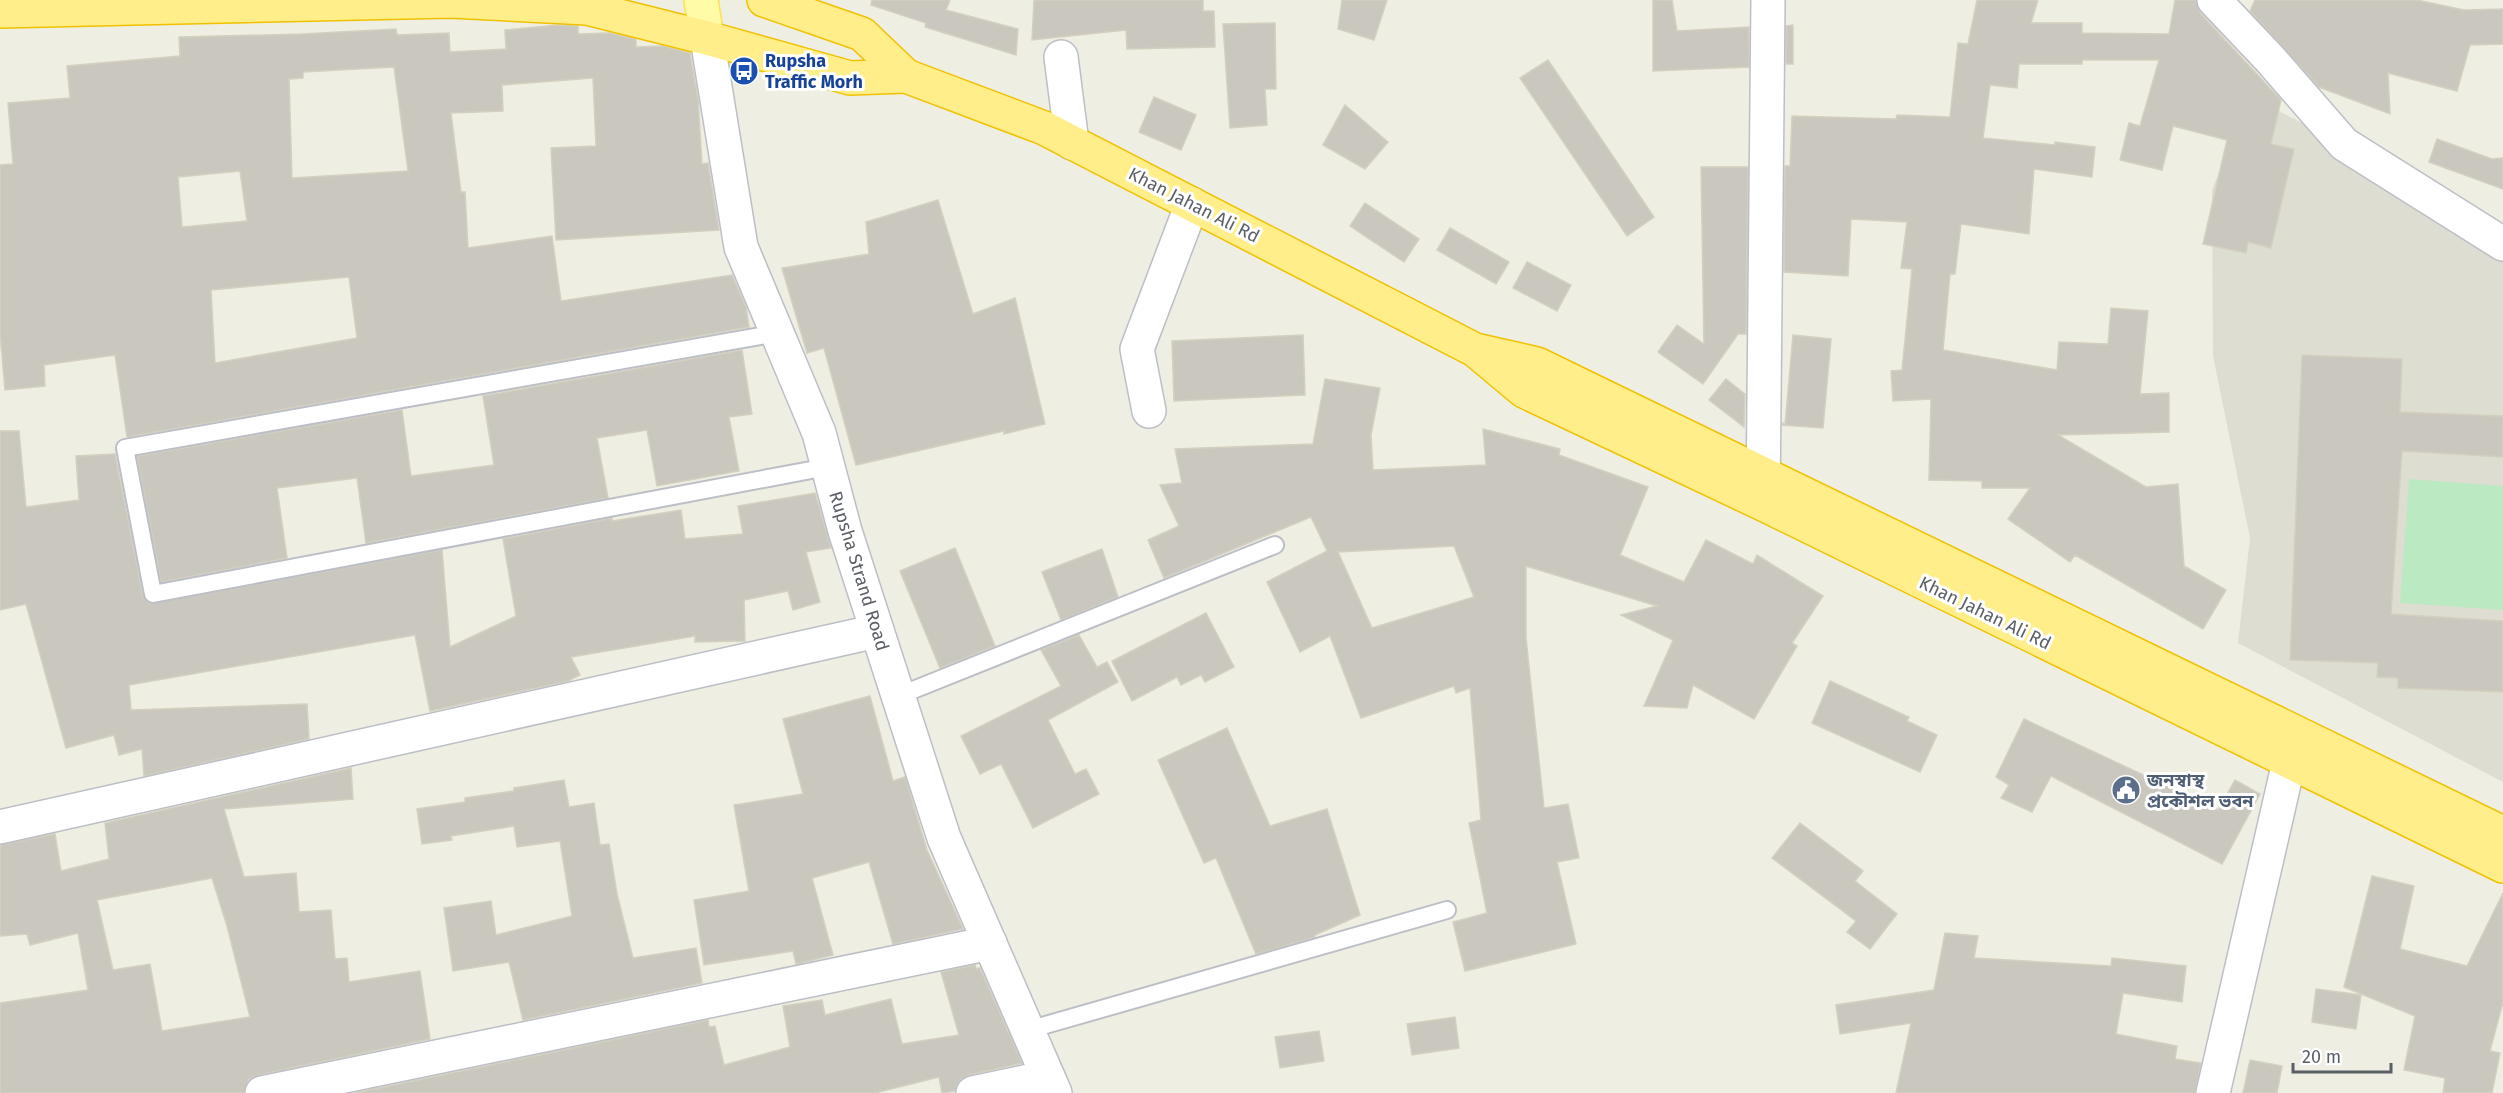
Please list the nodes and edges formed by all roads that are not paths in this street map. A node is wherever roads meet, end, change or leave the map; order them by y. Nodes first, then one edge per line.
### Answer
1 (701, 0) edge
2 (764, 0) edge
3 (1768, 0) edge
4 (2214, 0) edge
5 (622, 8) edge
6 (0, 11) edge
7 (707, 38) junction
8 (1061, 57) dead end
9 (906, 76) junction
10 (1072, 143) junction
11 (1192, 204) junction
12 (2503, 244) edge
13 (777, 333) junction
14 (1149, 411) dead end
15 (827, 467) junction
16 (1763, 489) junction
17 (1275, 544) dead end
18 (877, 631) junction
19 (898, 696) junction
20 (2289, 762) junction
21 (0, 827) edge
22 (2503, 833) edge
23 (2503, 866) edge
24 (1448, 910) dead end
25 (990, 943) junction
26 (1028, 1030) junction
27 (1051, 1085) edge
28 (262, 1093) edge
29 (973, 1093) edge
30 (2213, 1093) edge

1 - 7 main road
2 - 9 highway, Khan Jahan Ali Rd
3 - 16 street
4 - 12 street
5 - 6 highway, Khan Jahan Ali Rd
5 - 7 highway, Khan Jahan Ali Rd
7 - 9 highway, Khan Jahan Ali Rd
7 - 13 street, Rupsha Strand Road
8 - 10 street
9 - 10 highway, Khan Jahan Ali Rd
10 - 11 highway, Khan Jahan Ali Rd
11 - 14 street
11 - 16 highway, Khan Jahan Ali Rd
13 - 15 street, Rupsha Strand Road
13 - 15 lane
15 - 18 street, Rupsha Strand Road
16 - 20 highway, Khan Jahan Ali Rd
16 - 22 highway, Khan Jahan Ali Rd
17 - 19 lane
18 - 19 street, Rupsha Strand Road
18 - 21 street
19 - 25 street, Rupsha Strand Road
20 - 23 highway, Khan Jahan Ali Rd
20 - 30 street
24 - 26 lane
25 - 26 street, Rupsha Strand Road
25 - 28 street
26 - 27 street, Rupsha Strand Road
27 - 29 street

